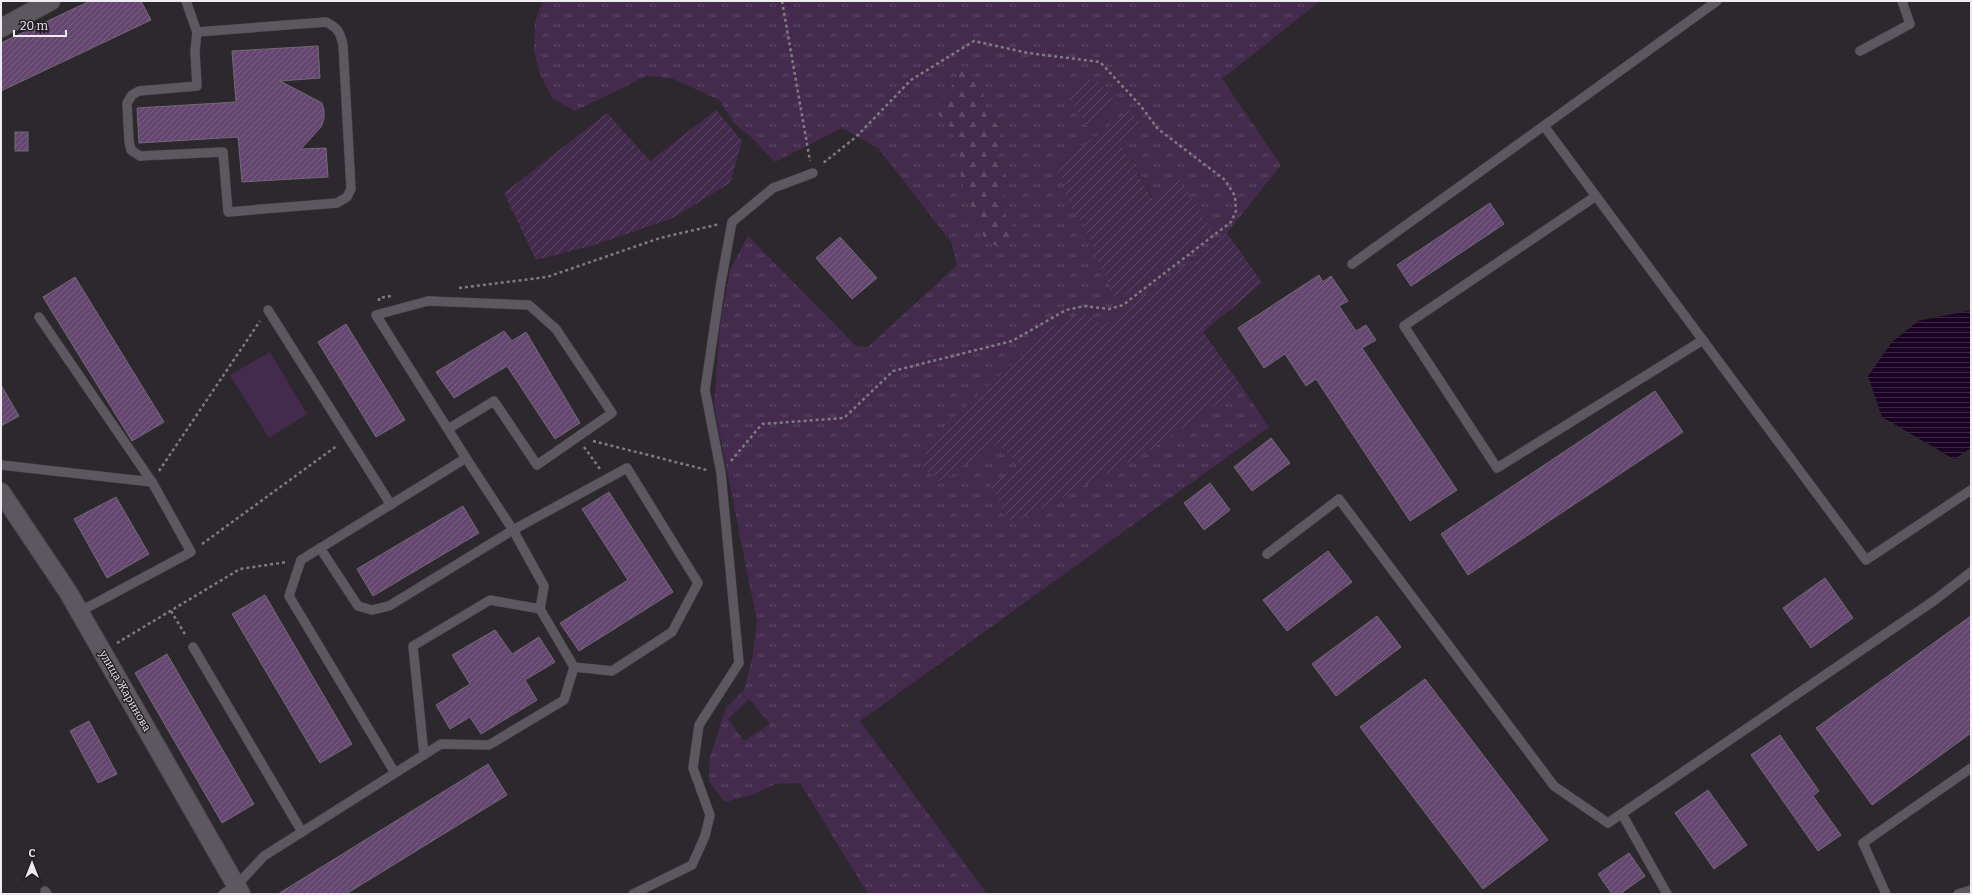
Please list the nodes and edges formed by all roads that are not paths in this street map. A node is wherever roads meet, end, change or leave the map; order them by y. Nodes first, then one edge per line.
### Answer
1 (51, 1) edge
2 (186, 1) edge
3 (1717, 1) edge
4 (1902, 1) edge
5 (1, 28) edge
6 (197, 32) junction
7 (1860, 51) dead end
8 (1544, 126) junction
9 (812, 173) road end
10 (1596, 196) junction
11 (1352, 264) dead end
12 (268, 310) road end
13 (39, 317) dead end
14 (1703, 340) junction
15 (448, 429) junction
16 (466, 458) junction
17 (1, 466) edge
18 (152, 482) junction
19 (1971, 490) edge
20 (1, 492) edge
21 (390, 505) junction
22 (513, 530) junction
23 (320, 548) junction
24 (1267, 554) dead end
25 (1971, 572) edge
26 (540, 609) junction
27 (79, 612) junction
28 (193, 647) road end
29 (574, 667) junction
30 (424, 754) junction
31 (1971, 768) edge
32 (395, 773) junction
33 (1622, 814) junction
34 (302, 832) junction
35 (1971, 890) edge
36 (234, 891) edge
37 (634, 894) edge
38 (1668, 894) edge
39 (1886, 894) edge
40 (1958, 894) edge

1 - 5 street
2 - 6 lane
3 - 8 lane
4 - 7 lane
6 - 6 lane
8 - 10 lane
8 - 11 lane
9 - 37 lane
10 - 14 lane
10 - 14 lane
12 - 21 lane
13 - 18 lane
14 - 19 lane
15 - 15 lane
15 - 16 lane
16 - 21 lane
16 - 22 lane
17 - 18 lane
18 - 27 lane
20 - 27 street, улица Жаринова
21 - 23 lane
22 - 23 lane
22 - 26 lane
22 - 29 lane
23 - 32 lane
24 - 33 lane
25 - 33 lane
26 - 29 lane
26 - 30 lane
27 - 36 street, улица Жаринова
28 - 34 lane
29 - 30 lane
30 - 32 lane
31 - 39 lane
32 - 34 lane
33 - 38 lane
34 - 36 lane
35 - 40 lane

